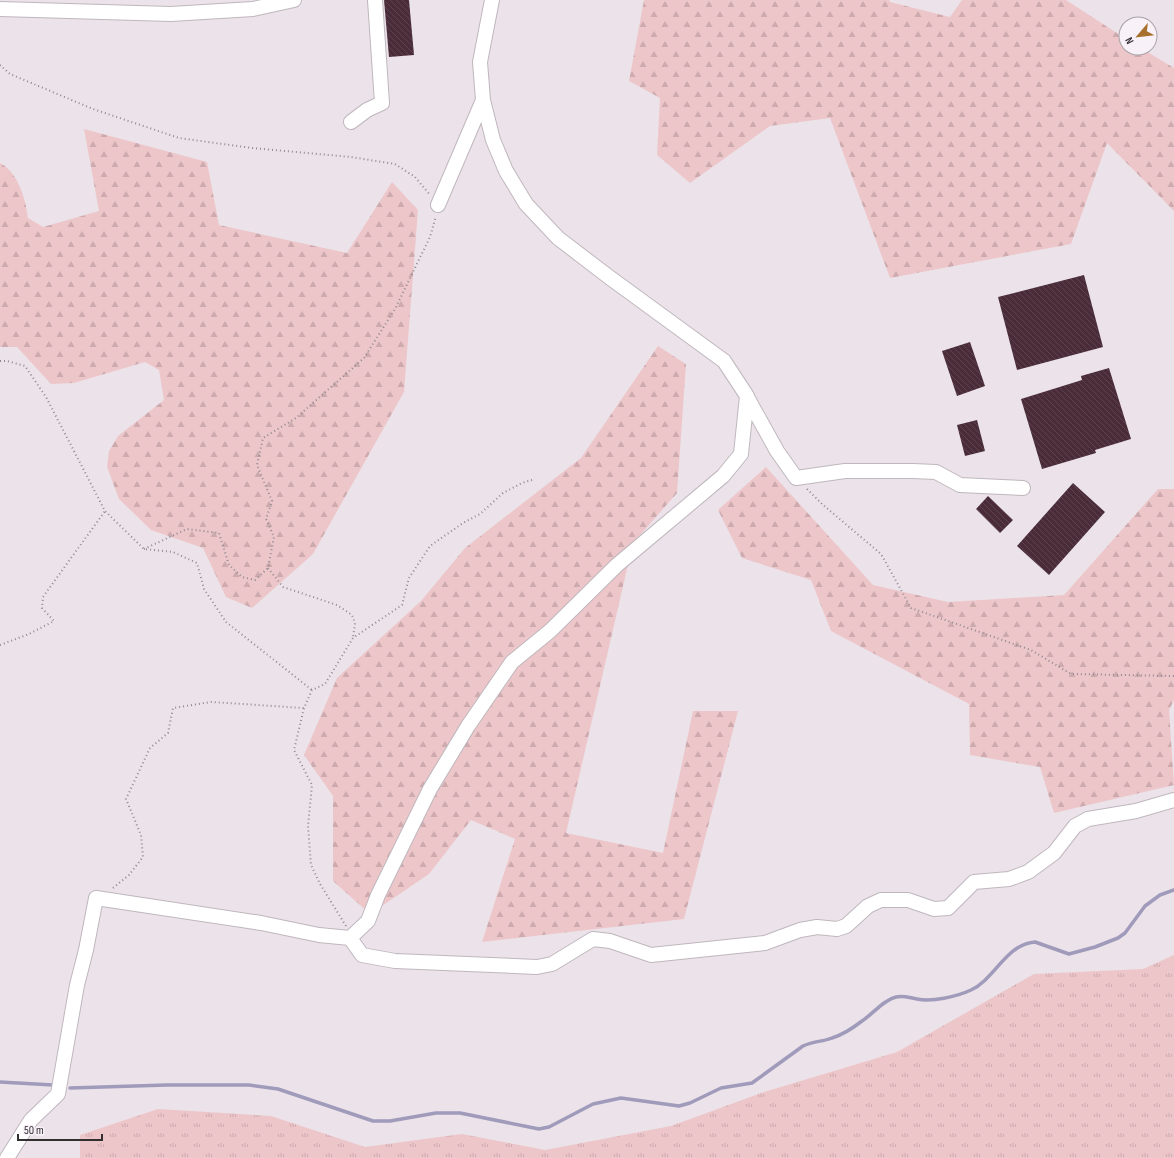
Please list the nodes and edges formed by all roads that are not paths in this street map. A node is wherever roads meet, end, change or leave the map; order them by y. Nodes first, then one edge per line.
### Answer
1 (294, 0) edge
2 (375, 0) edge
3 (492, 0) edge
4 (0, 9) edge
5 (483, 100) junction
6 (350, 122) dead end
7 (438, 205) road end
8 (746, 396) junction
9 (1023, 488) dead end
10 (1174, 800) edge
11 (350, 937) junction
12 (7, 1158) edge

1 - 4 street
2 - 6 street
3 - 5 street
5 - 7 street
5 - 8 street
8 - 9 street
8 - 11 street
10 - 11 street
11 - 12 street

